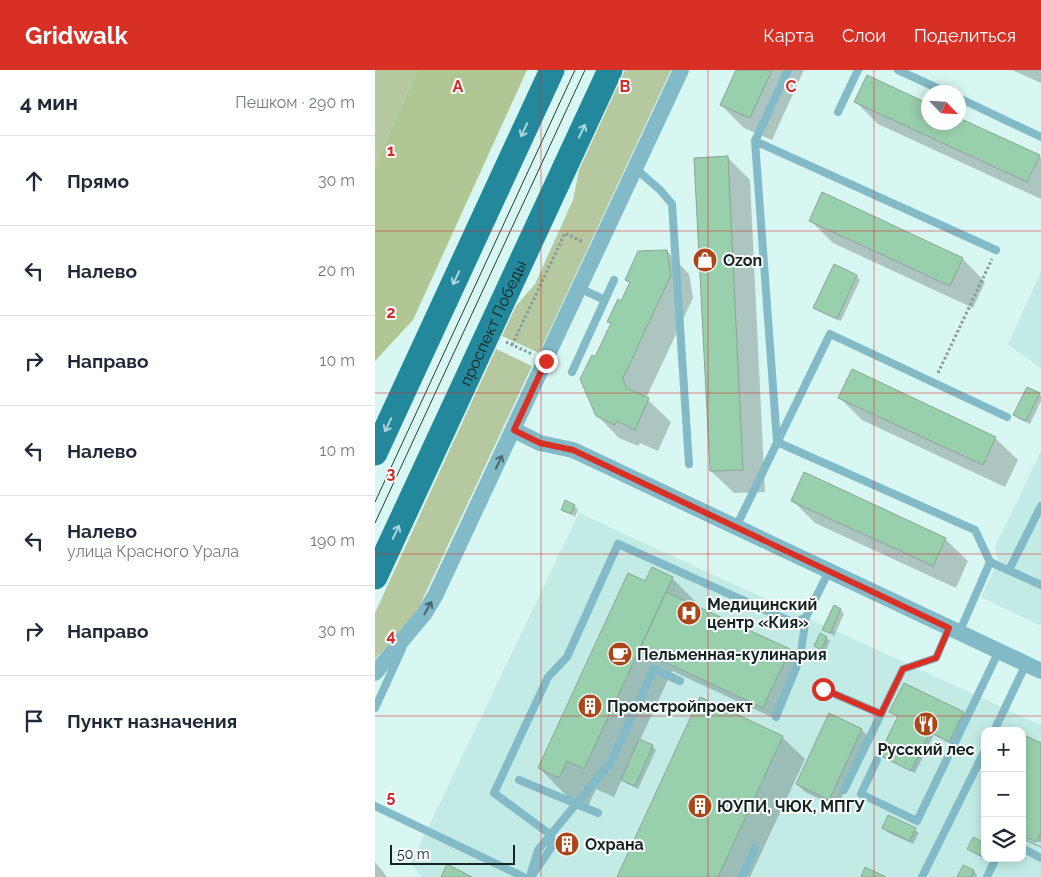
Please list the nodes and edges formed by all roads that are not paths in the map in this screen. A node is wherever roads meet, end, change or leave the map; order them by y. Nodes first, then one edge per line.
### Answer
1 (552, 70) edge
2 (610, 70) edge
3 (681, 70) edge
4 (788, 70) edge
5 (858, 70) edge
6 (898, 70) edge
7 (931, 85) edge
8 (966, 101) edge
9 (837, 112) dead end
10 (1041, 137) edge
11 (755, 141) junction
12 (567, 162) junction
13 (635, 168) junction
14 (561, 196) dead end
15 (996, 250) road end
16 (614, 280) dead end
17 (523, 281) dead end
18 (579, 288) junction
19 (605, 300) junction
20 (499, 311) junction
21 (572, 372) dead end
22 (1007, 418) dead end
23 (514, 430) junction
24 (777, 442) junction
25 (375, 452) edge
26 (689, 464) dead end
27 (1041, 506) edge
28 (737, 527) junction
29 (990, 562) junction
30 (1009, 570) junction
31 (829, 571) junction
32 (375, 577) edge
33 (1041, 585) edge
34 (806, 617) junction
35 (954, 630) junction
36 (411, 631) junction
37 (999, 651) junction
38 (1026, 664) junction
39 (1041, 671) edge
40 (375, 673) edge
41 (680, 680) dead end
42 (823, 689) dead end
43 (375, 708) edge
44 (881, 714) junction
45 (776, 717) dead end
46 (996, 727) edge
47 (981, 758) edge
48 (877, 760) dead end
49 (519, 780) dead end
50 (844, 790) dead end
51 (576, 805) junction
52 (375, 806) edge
53 (598, 813) dead end
54 (551, 835) junction
55 (755, 848) dead end
56 (1026, 850) edge
57 (1041, 858) edge
58 (994, 862) edge
59 (525, 877) edge
60 (531, 877) edge
61 (741, 877) edge
62 (922, 877) edge
63 (987, 877) edge

1 -> 25 main road
12 -> 2 main road, проспект Победы
3 - 13 street
4 - 11 lane
5 - 9 lane
6 - 7 lane
8 - 10 lane
11 - 15 lane
11 - 24 lane
12 - 14 lane
12 - 20 main road, проспект Победы
13 - 18 street
13 - 26 lane
16 - 19 lane
17 - 20 lane
18 - 19 lane
18 - 23 street
19 - 21 lane
32 -> 20 main road, проспект Победы
22 - 24 lane
23 - 28 street
36 -> 23 street
24 - 28 lane
24 - 29 lane
27 - 30 lane
28 - 31 street
29 - 30 lane
29 - 35 lane
30 - 33 lane
31 - 34 lane
31 - 35 street
34 - 45 lane
34 - 54 lane
35 - 37 street
35 - 44 lane
36 - 40 street
36 - 43 lane
37 - 38 street
37 - 48 lane
38 - 39 street
38 - 46 lane
41 - 51 lane
42 - 44 lane
44 - 50 lane
47 - 62 lane
49 - 51 lane
51 - 53 lane
51 - 54 lane
52 - 59 lane
54 - 60 lane
55 - 61 lane
56 - 57 lane
58 - 63 lane

